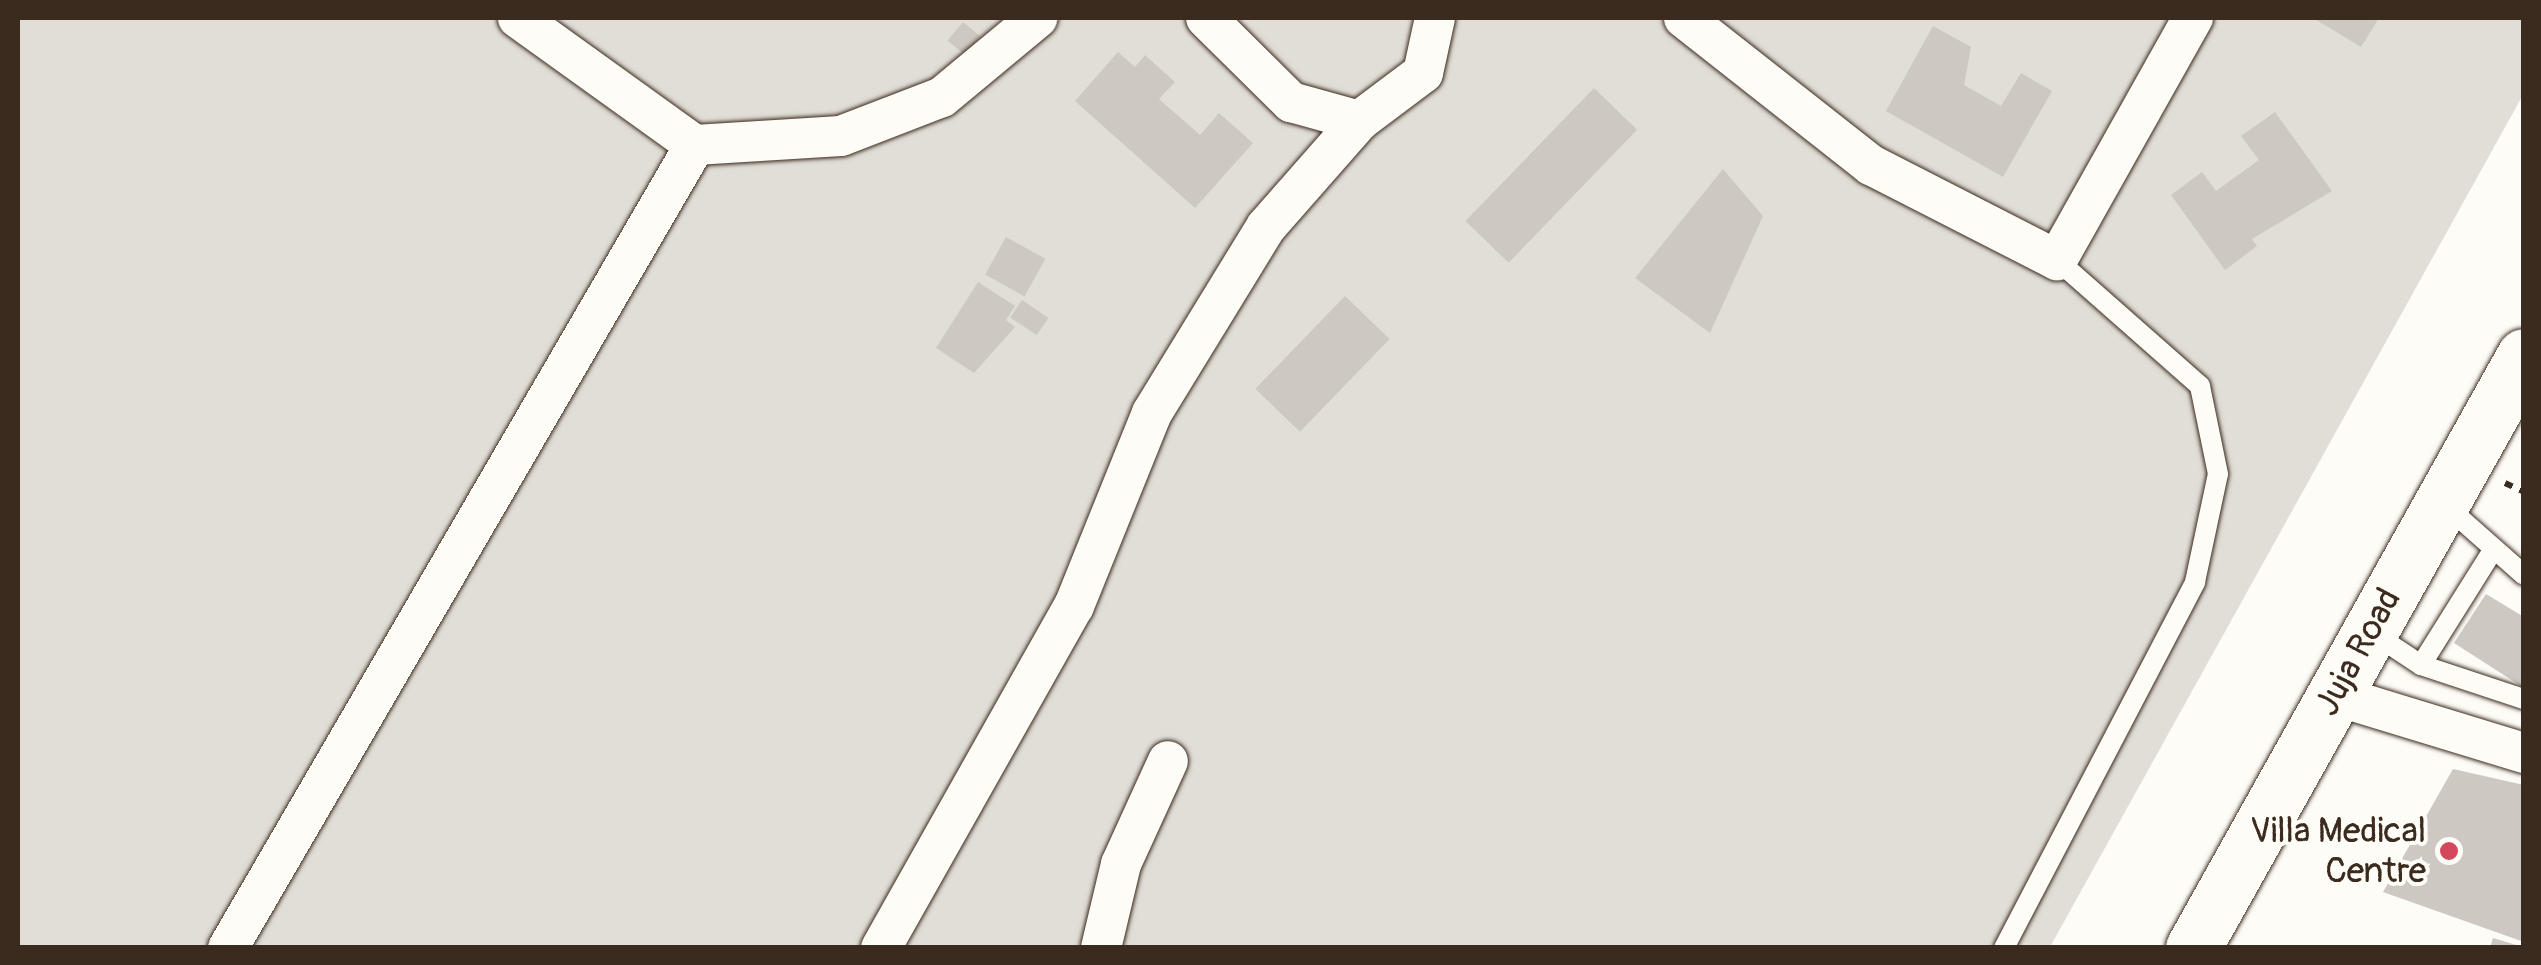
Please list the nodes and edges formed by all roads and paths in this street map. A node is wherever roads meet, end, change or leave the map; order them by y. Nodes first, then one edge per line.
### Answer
1 (518, 18) edge
2 (1038, 18) edge
3 (1206, 18) edge
4 (1436, 18) edge
5 (1684, 18) edge
6 (2193, 18) edge
7 (1359, 122) junction
8 (695, 144) junction
9 (2057, 260) junction
10 (2524, 356) edge
11 (2441, 501) junction
12 (2493, 550) junction
13 (2524, 574) edge
14 (2370, 631) junction
15 (2421, 665) junction
16 (2334, 695) junction
17 (2524, 699) edge
18 (2524, 753) edge
19 (1168, 761) dead end
20 (228, 948) edge
21 (880, 948) edge
22 (1101, 948) edge
23 (2004, 948) edge
24 (2193, 948) edge

1 - 8 street
2 - 8 street
3 - 7 street
4 - 7 street
5 - 9 street
6 - 9 street
7 - 21 street
8 - 20 street
9 - 23 lane
10 - 11 main road, Juja Road
11 - 12 lane
11 - 14 main road, Juja Road
12 - 13 lane
12 - 15 lane
14 - 15 lane
14 - 16 main road, Juja Road
15 - 17 lane
16 - 18 street
16 - 24 main road, Juja Road
19 - 22 street

